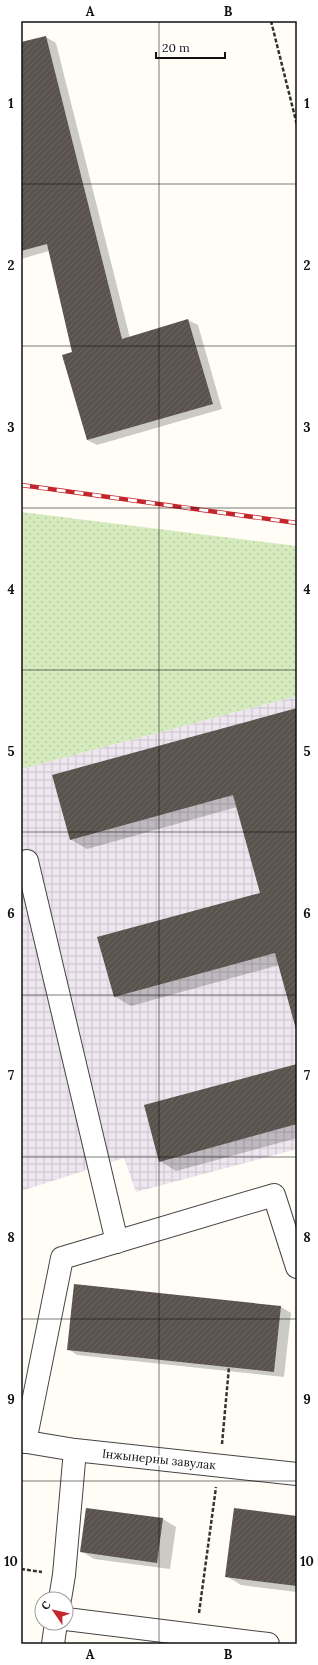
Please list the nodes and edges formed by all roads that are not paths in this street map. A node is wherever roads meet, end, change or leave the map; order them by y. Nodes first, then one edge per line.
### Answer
1 (27, 861) dead end
2 (116, 1242) junction
3 (297, 1267) edge
4 (23, 1442) edge
5 (75, 1450) junction
6 (297, 1474) edge
7 (61, 1591) edge
8 (74, 1620) edge
9 (55, 1631) edge
10 (53, 1644) edge
11 (268, 1644) edge

1 - 2 street
2 - 3 street
2 - 4 street
4 - 5 street, Інжынерны завулак
5 - 6 street, Інжынерны завулак
5 - 7 street
8 - 11 street
9 - 10 street

